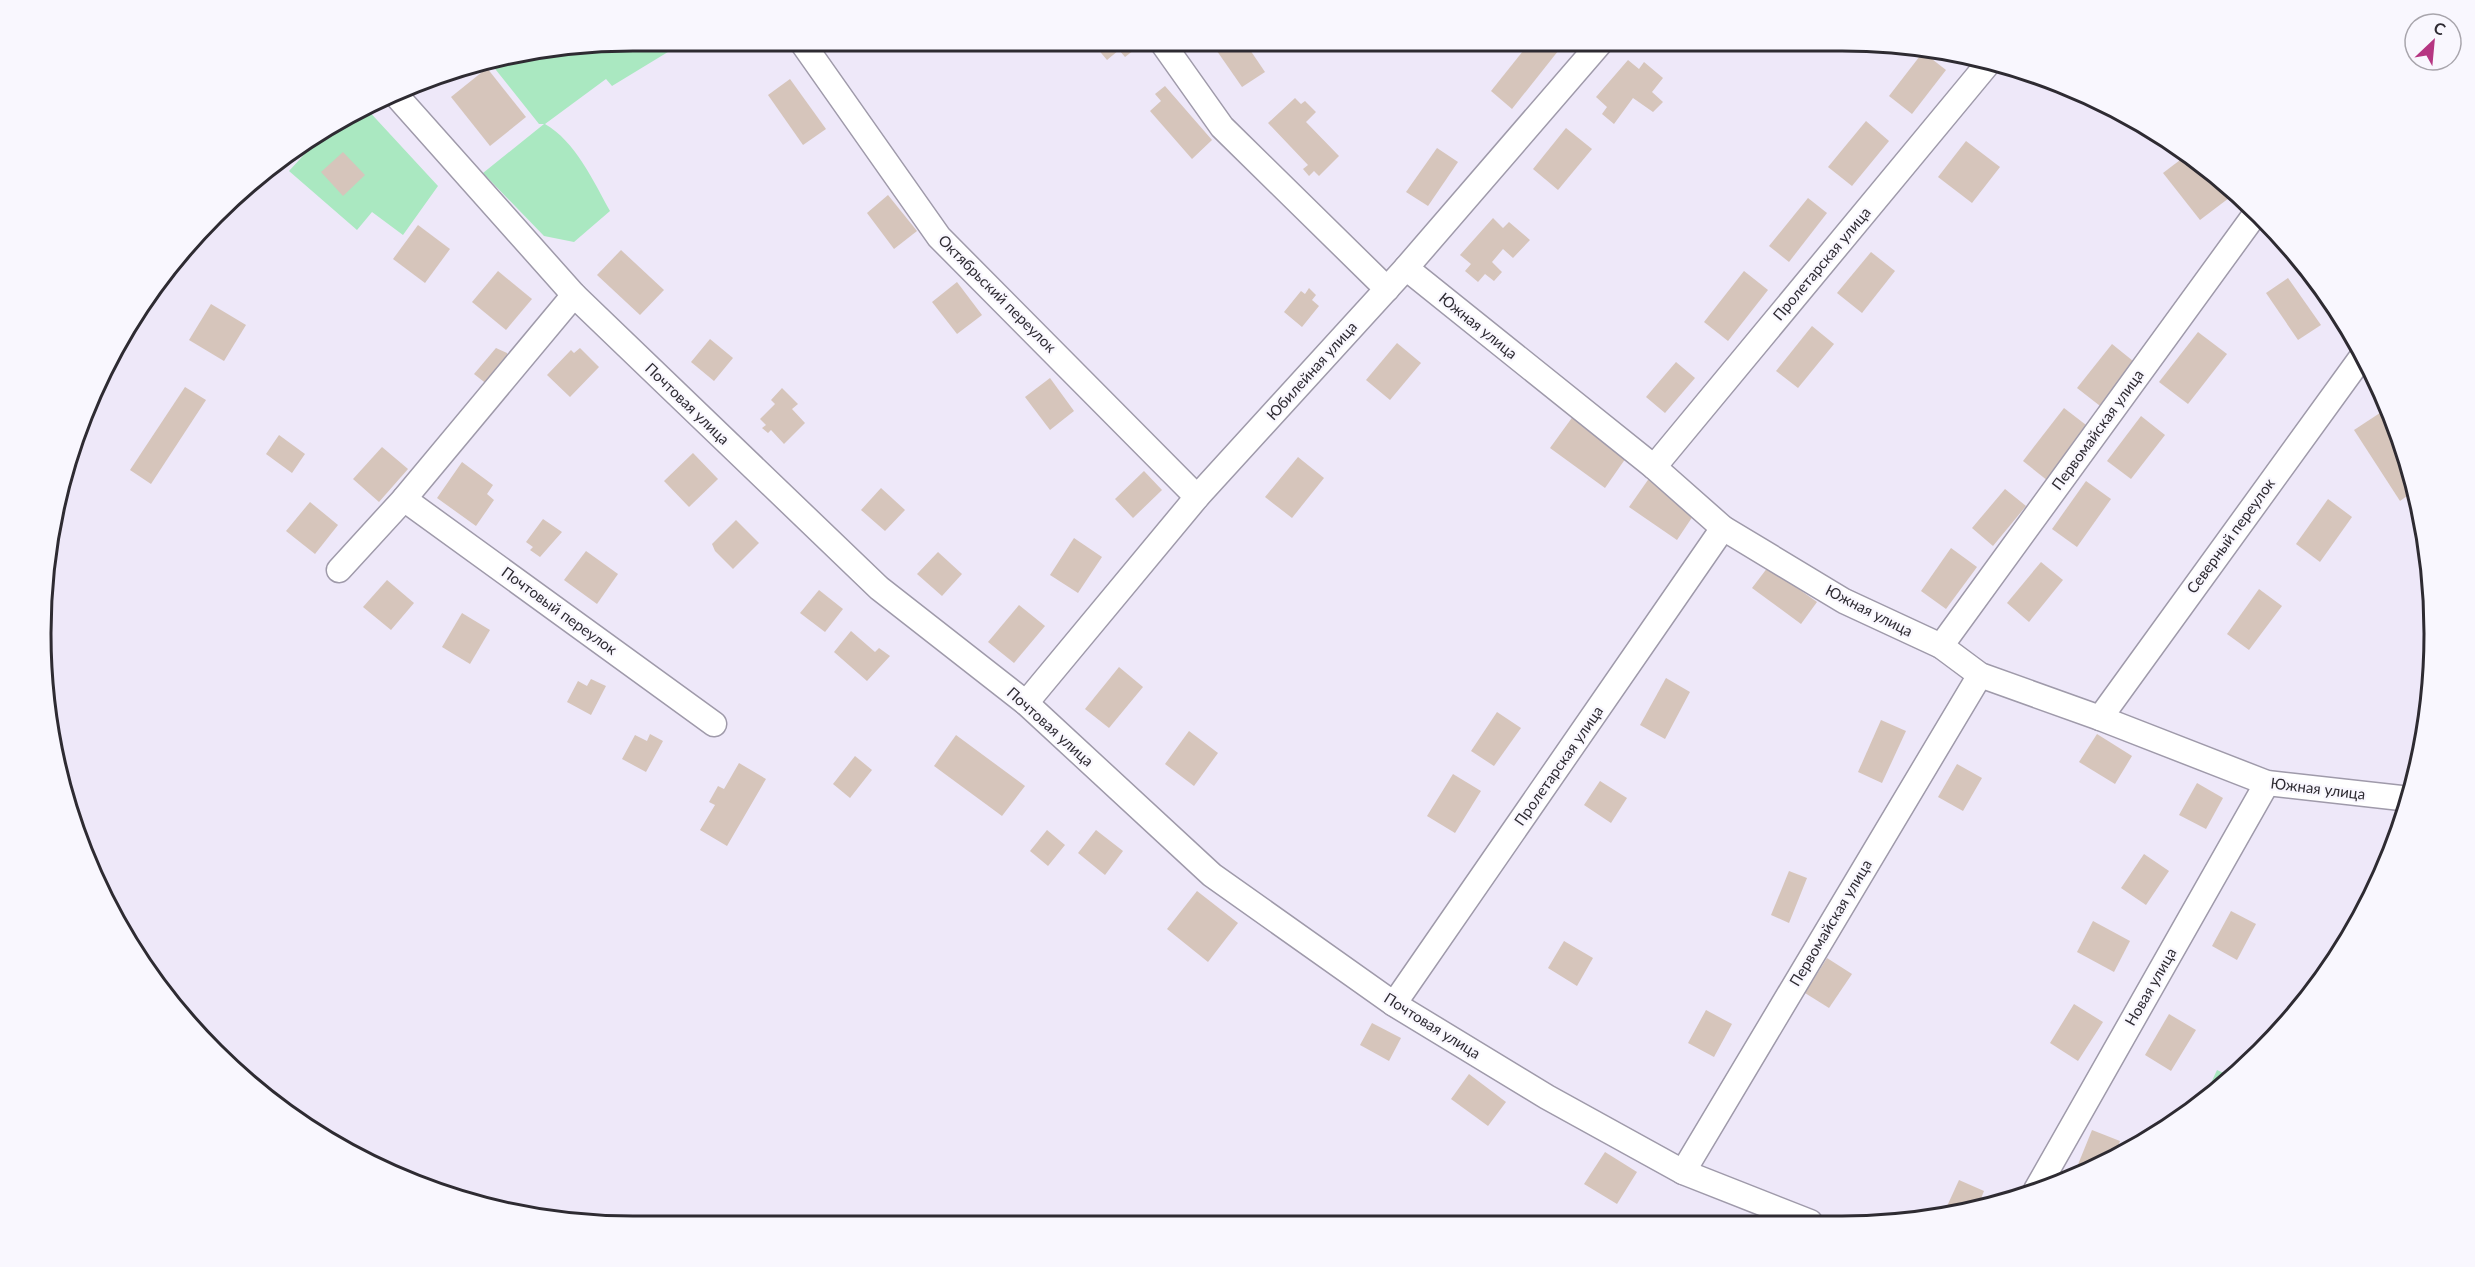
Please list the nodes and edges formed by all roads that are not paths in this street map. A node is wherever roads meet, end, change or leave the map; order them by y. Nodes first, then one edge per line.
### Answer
1 (808, 51) edge
2 (1168, 51) edge
3 (1593, 51) edge
4 (1984, 69) edge
5 (401, 100) edge
6 (2251, 220) edge
7 (1406, 268) junction
8 (1387, 289) junction
9 (574, 295) junction
10 (2357, 363) edge
11 (1654, 467) junction
12 (1197, 497) junction
13 (404, 499) junction
14 (1723, 528) junction
15 (339, 570) dead end
16 (1941, 646) junction
17 (1980, 675) junction
18 (1026, 703) junction
19 (2100, 718) junction
20 (714, 724) dead end
21 (2267, 783) junction
22 (2400, 798) edge
23 (1394, 1004) junction
24 (1683, 1172) junction
25 (2041, 1180) edge
26 (1795, 1216) edge

1 - 12 street, Октябрьский переулок
2 - 8 street
3 - 7 street, Юбилейная улица
4 - 11 street, Пролетарская улица
5 - 9 street, Почтовая улица
6 - 16 street, Первомайская улица
7 - 8 street, Юбилейная улица
7 - 11 street, Южная улица
8 - 12 street, Юбилейная улица
9 - 13 street
9 - 18 street, Почтовая улица
10 - 19 street, Северный переулок
11 - 14 street, Южная улица
12 - 18 street, Юбилейная улица
13 - 15 street
13 - 20 street, Почтовый переулок
14 - 16 street, Южная улица
14 - 23 street, Пролетарская улица
16 - 17 street, Южная улица
17 - 19 street, Южная улица
17 - 24 street, Первомайская улица
18 - 23 street, Почтовая улица
19 - 21 street, Южная улица
21 - 22 street, Южная улица
21 - 25 street, Новая улица
23 - 24 street, Почтовая улица
24 - 26 street, Почтовая улица

